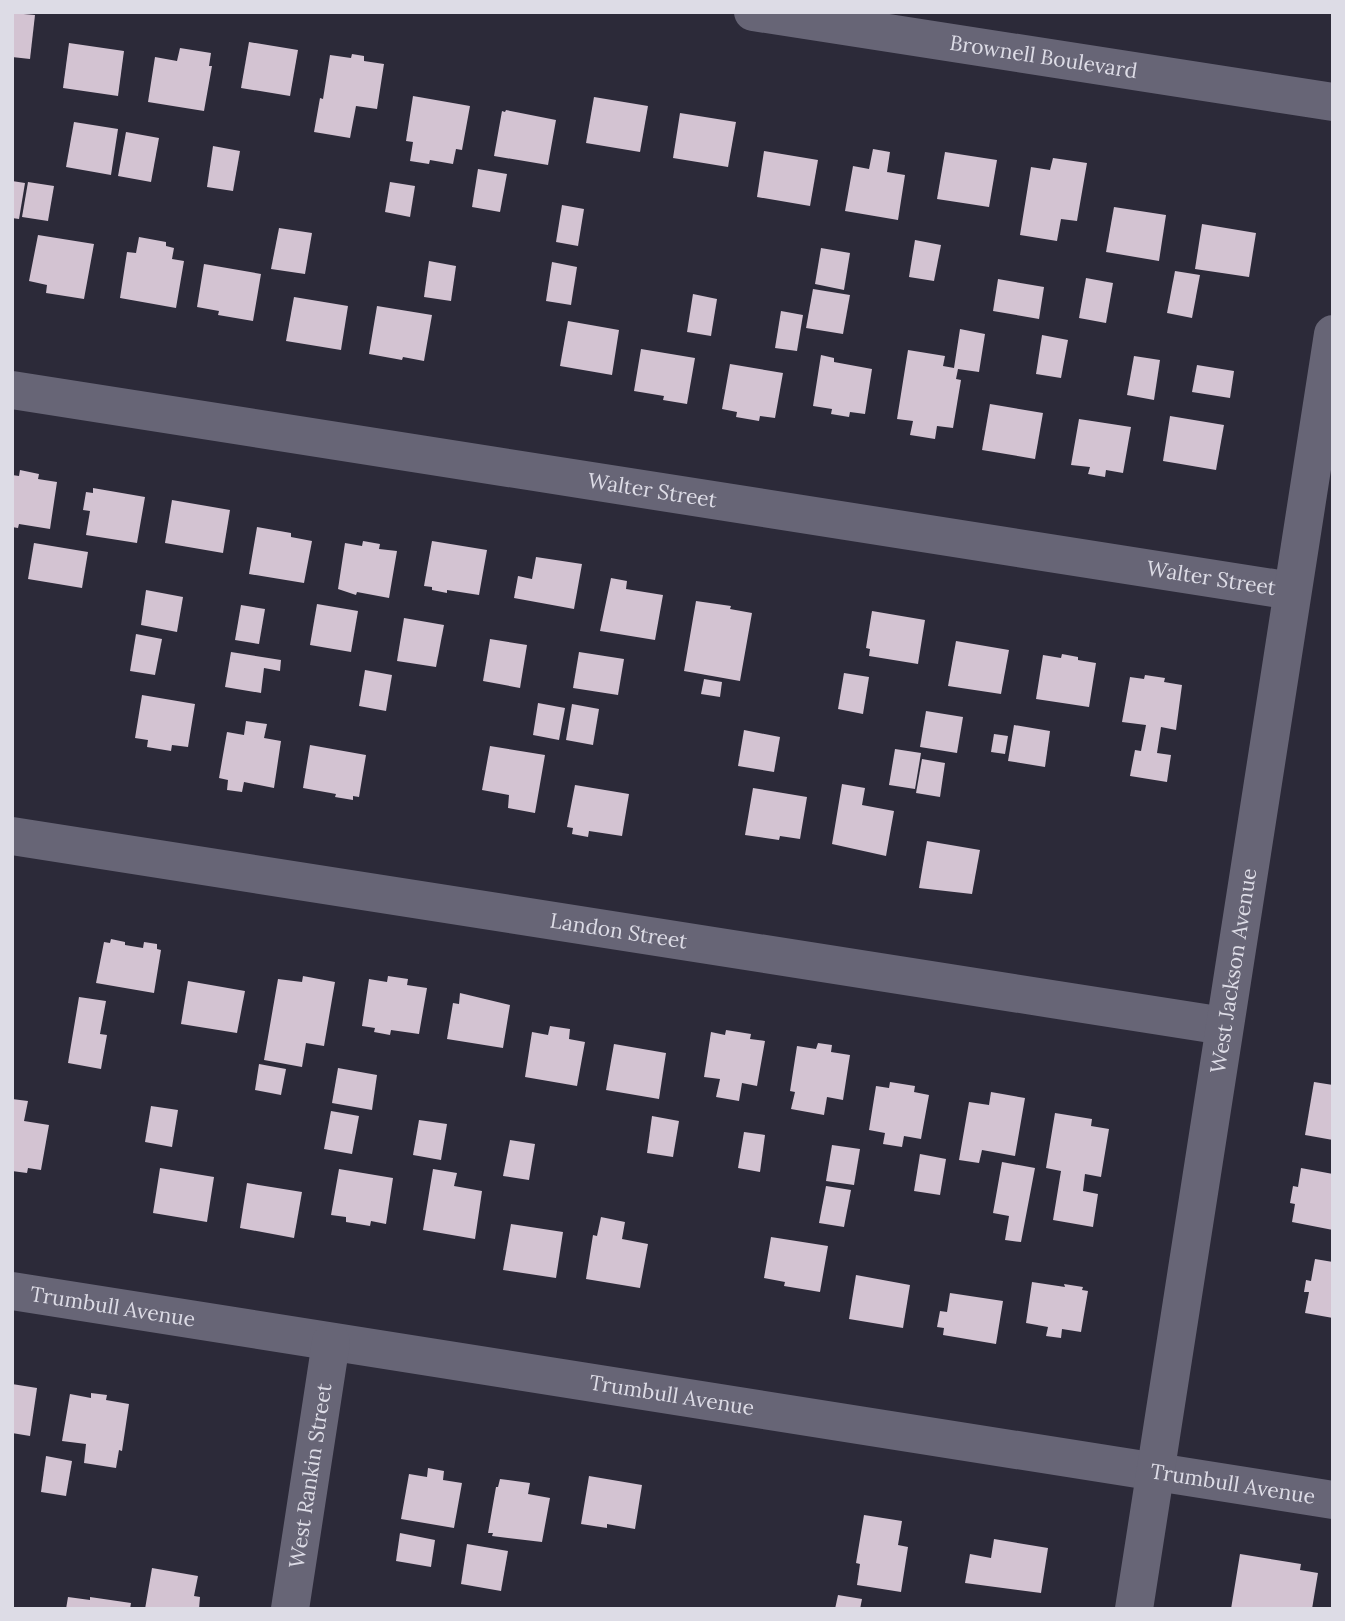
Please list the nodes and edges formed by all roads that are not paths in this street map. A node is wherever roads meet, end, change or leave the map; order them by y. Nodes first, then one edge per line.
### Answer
1 (753, 12) edge
2 (1333, 102) edge
3 (1333, 334) edge
4 (12, 390) edge
5 (1293, 591) junction
6 (12, 836) edge
7 (1224, 1026) junction
8 (12, 1291) edge
9 (331, 1342) junction
10 (1155, 1472) junction
11 (1333, 1500) edge
12 (290, 1609) edge
13 (1134, 1609) edge

1 - 2 street, Brownell Boulevard
3 - 5 street, West Jackson Avenue
4 - 5 street, Walter Street
5 - 7 street, West Jackson Avenue
6 - 7 street, Landon Street
7 - 10 street, West Jackson Avenue
8 - 9 street, Trumbull Avenue
9 - 10 street, Trumbull Avenue
9 - 12 street, West Rankin Street
10 - 11 street, Trumbull Avenue
10 - 13 street, West Jackson Avenue

